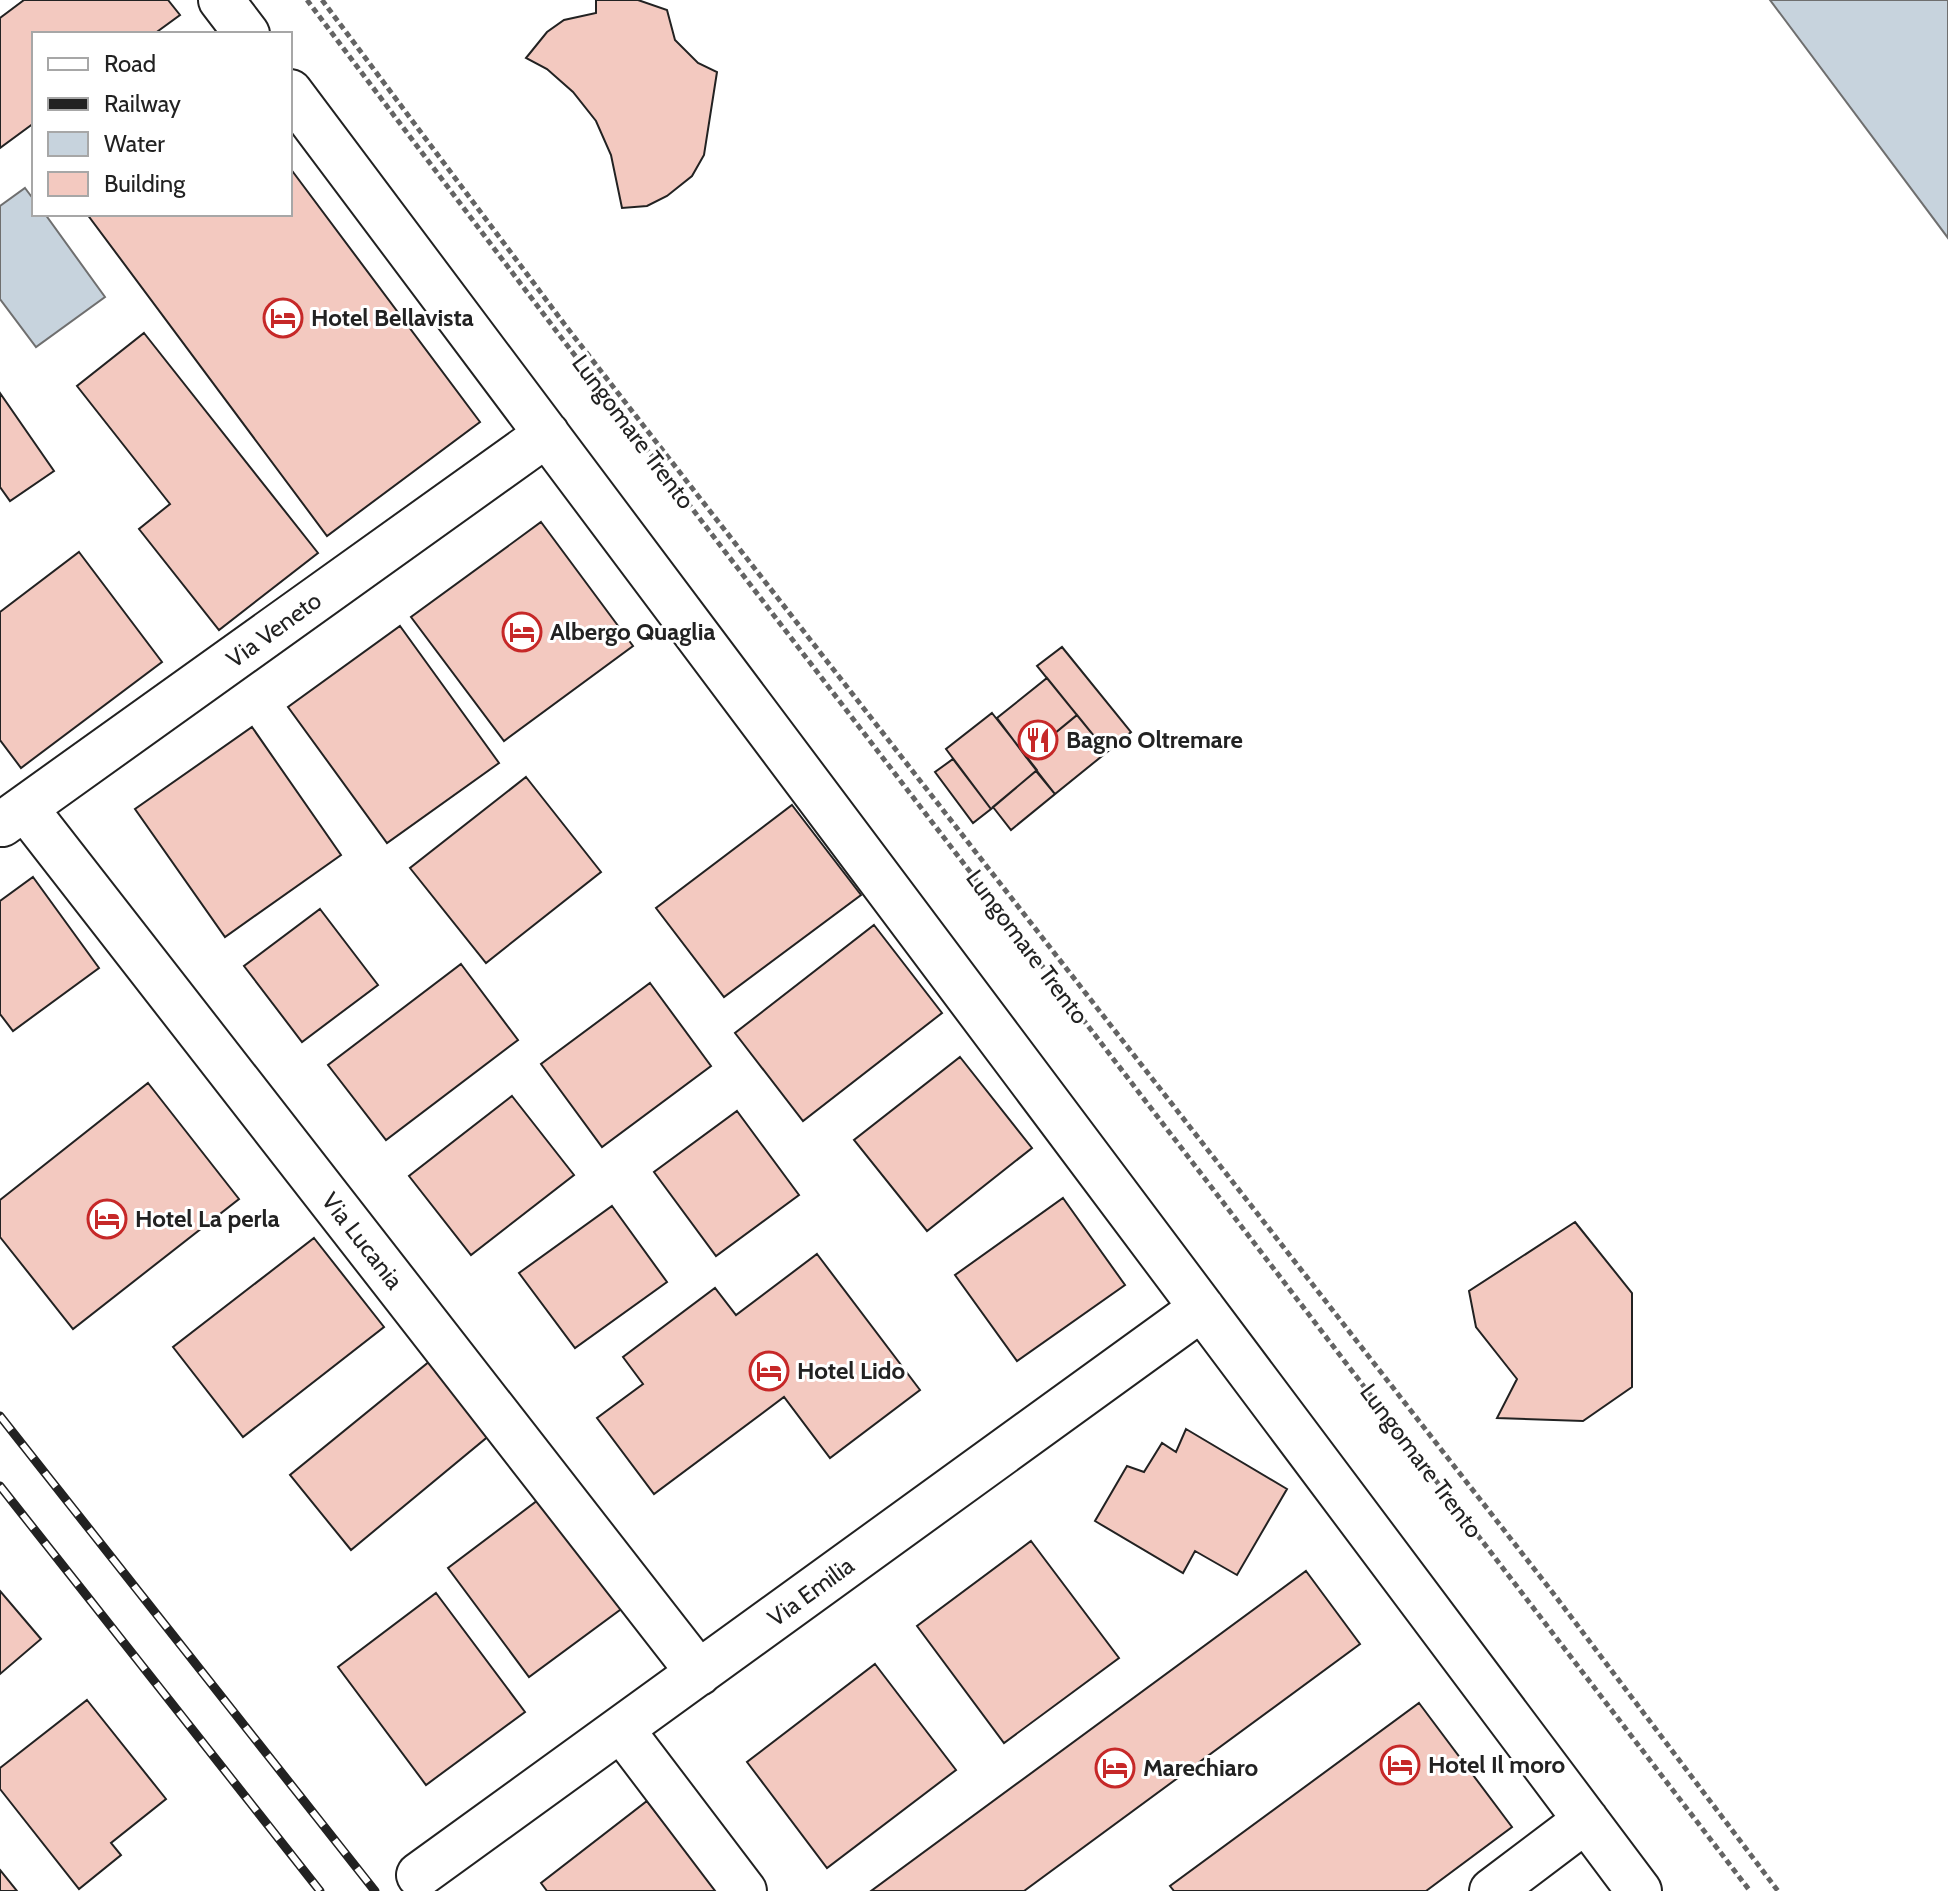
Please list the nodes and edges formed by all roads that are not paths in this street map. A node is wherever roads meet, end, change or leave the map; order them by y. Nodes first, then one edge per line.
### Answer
1 (221, 0) edge
2 (245, 32) edge
3 (292, 95) edge
4 (547, 434) junction
5 (12, 817) edge
6 (1202, 1308) junction
7 (699, 1673) junction
8 (621, 1729) junction
9 (1586, 1820) junction
10 (419, 1875) dead end
11 (744, 1891) edge
12 (1492, 1891) edge
13 (1639, 1891) edge

1 - 2 street
3 - 4 street
4 - 5 street, Via Veneto
4 - 6 street
5 - 7 street, Via Lucania
6 - 7 street, Via Emilia
6 - 9 street
7 - 8 street, Via Emilia
8 - 10 street, Via Emilia
8 - 11 street
9 - 12 street
9 - 13 street

